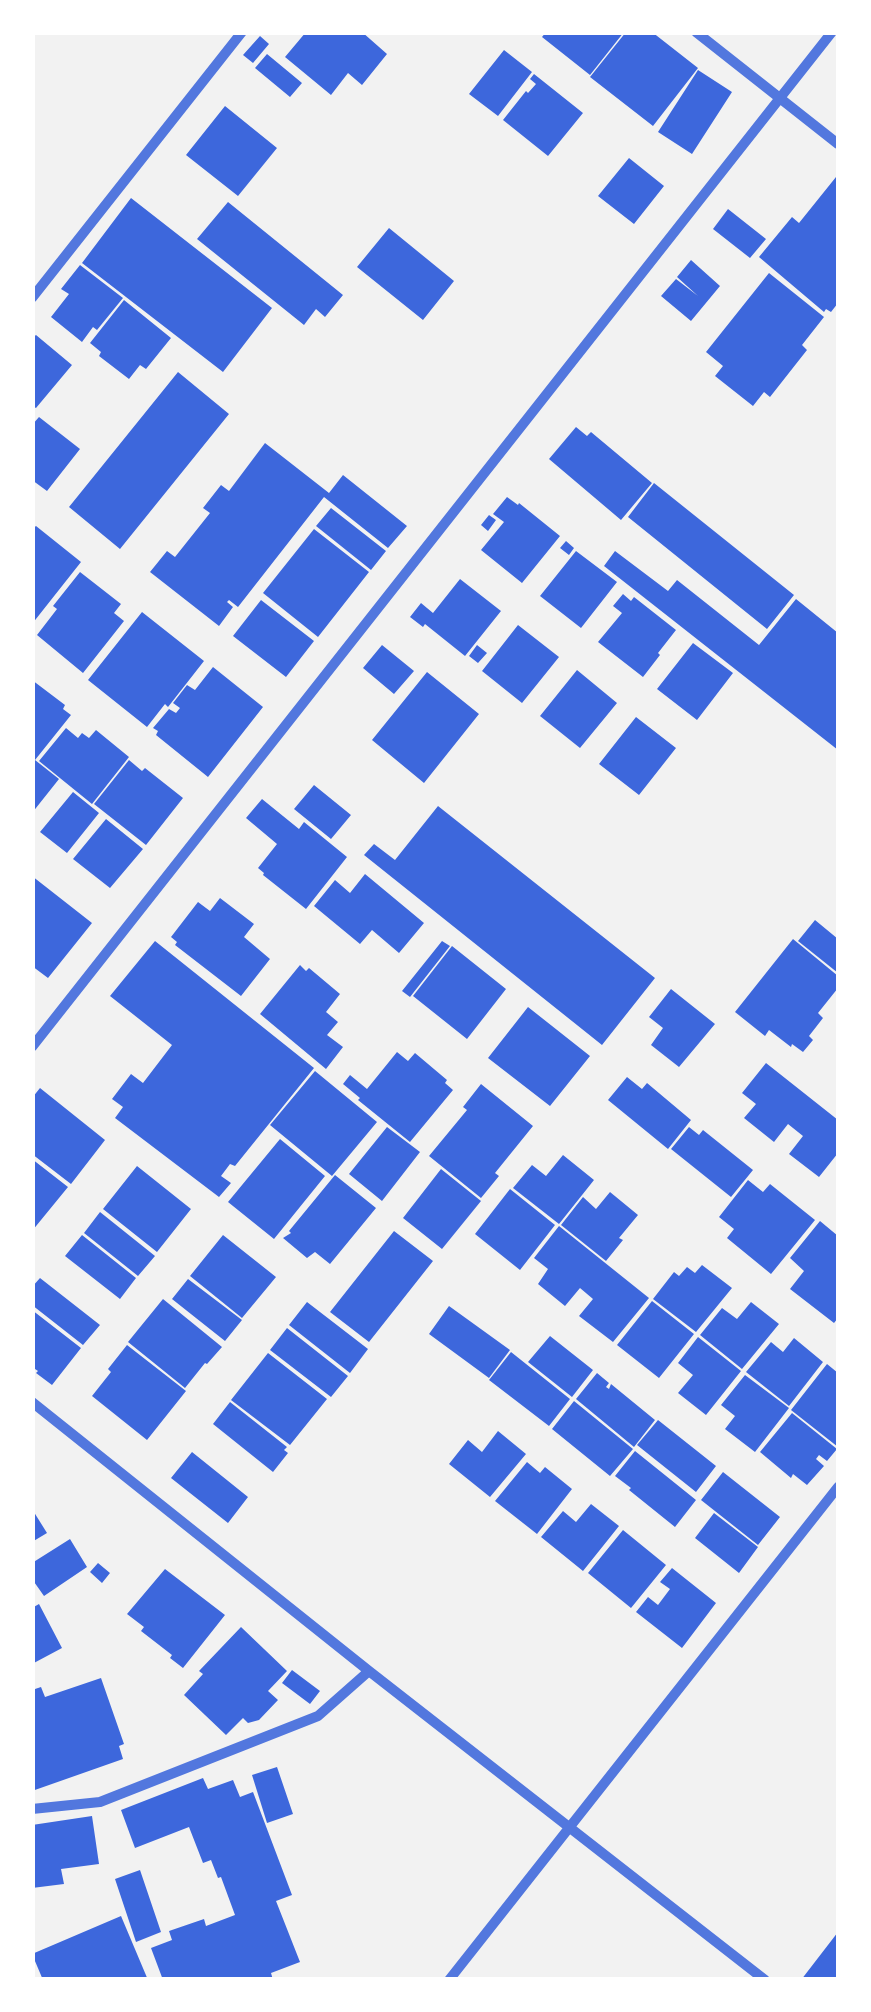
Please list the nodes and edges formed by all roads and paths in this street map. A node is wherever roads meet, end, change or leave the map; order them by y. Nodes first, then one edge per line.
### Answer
1 (242, 32) edge
2 (696, 32) edge
3 (832, 32) edge
4 (780, 98) junction
5 (838, 144) edge
6 (32, 298) edge
7 (32, 1047) edge
8 (32, 1402) edge
9 (838, 1487) edge
10 (369, 1671) junction
11 (32, 1809) edge
12 (570, 1825) junction
13 (450, 1980) edge
14 (766, 1980) edge

1 - 6 street
2 - 4 street
3 - 4 street
4 - 5 street
4 - 7 street
8 - 10 street
9 - 12 street
10 - 11 street
10 - 12 street
12 - 13 street
12 - 14 street

